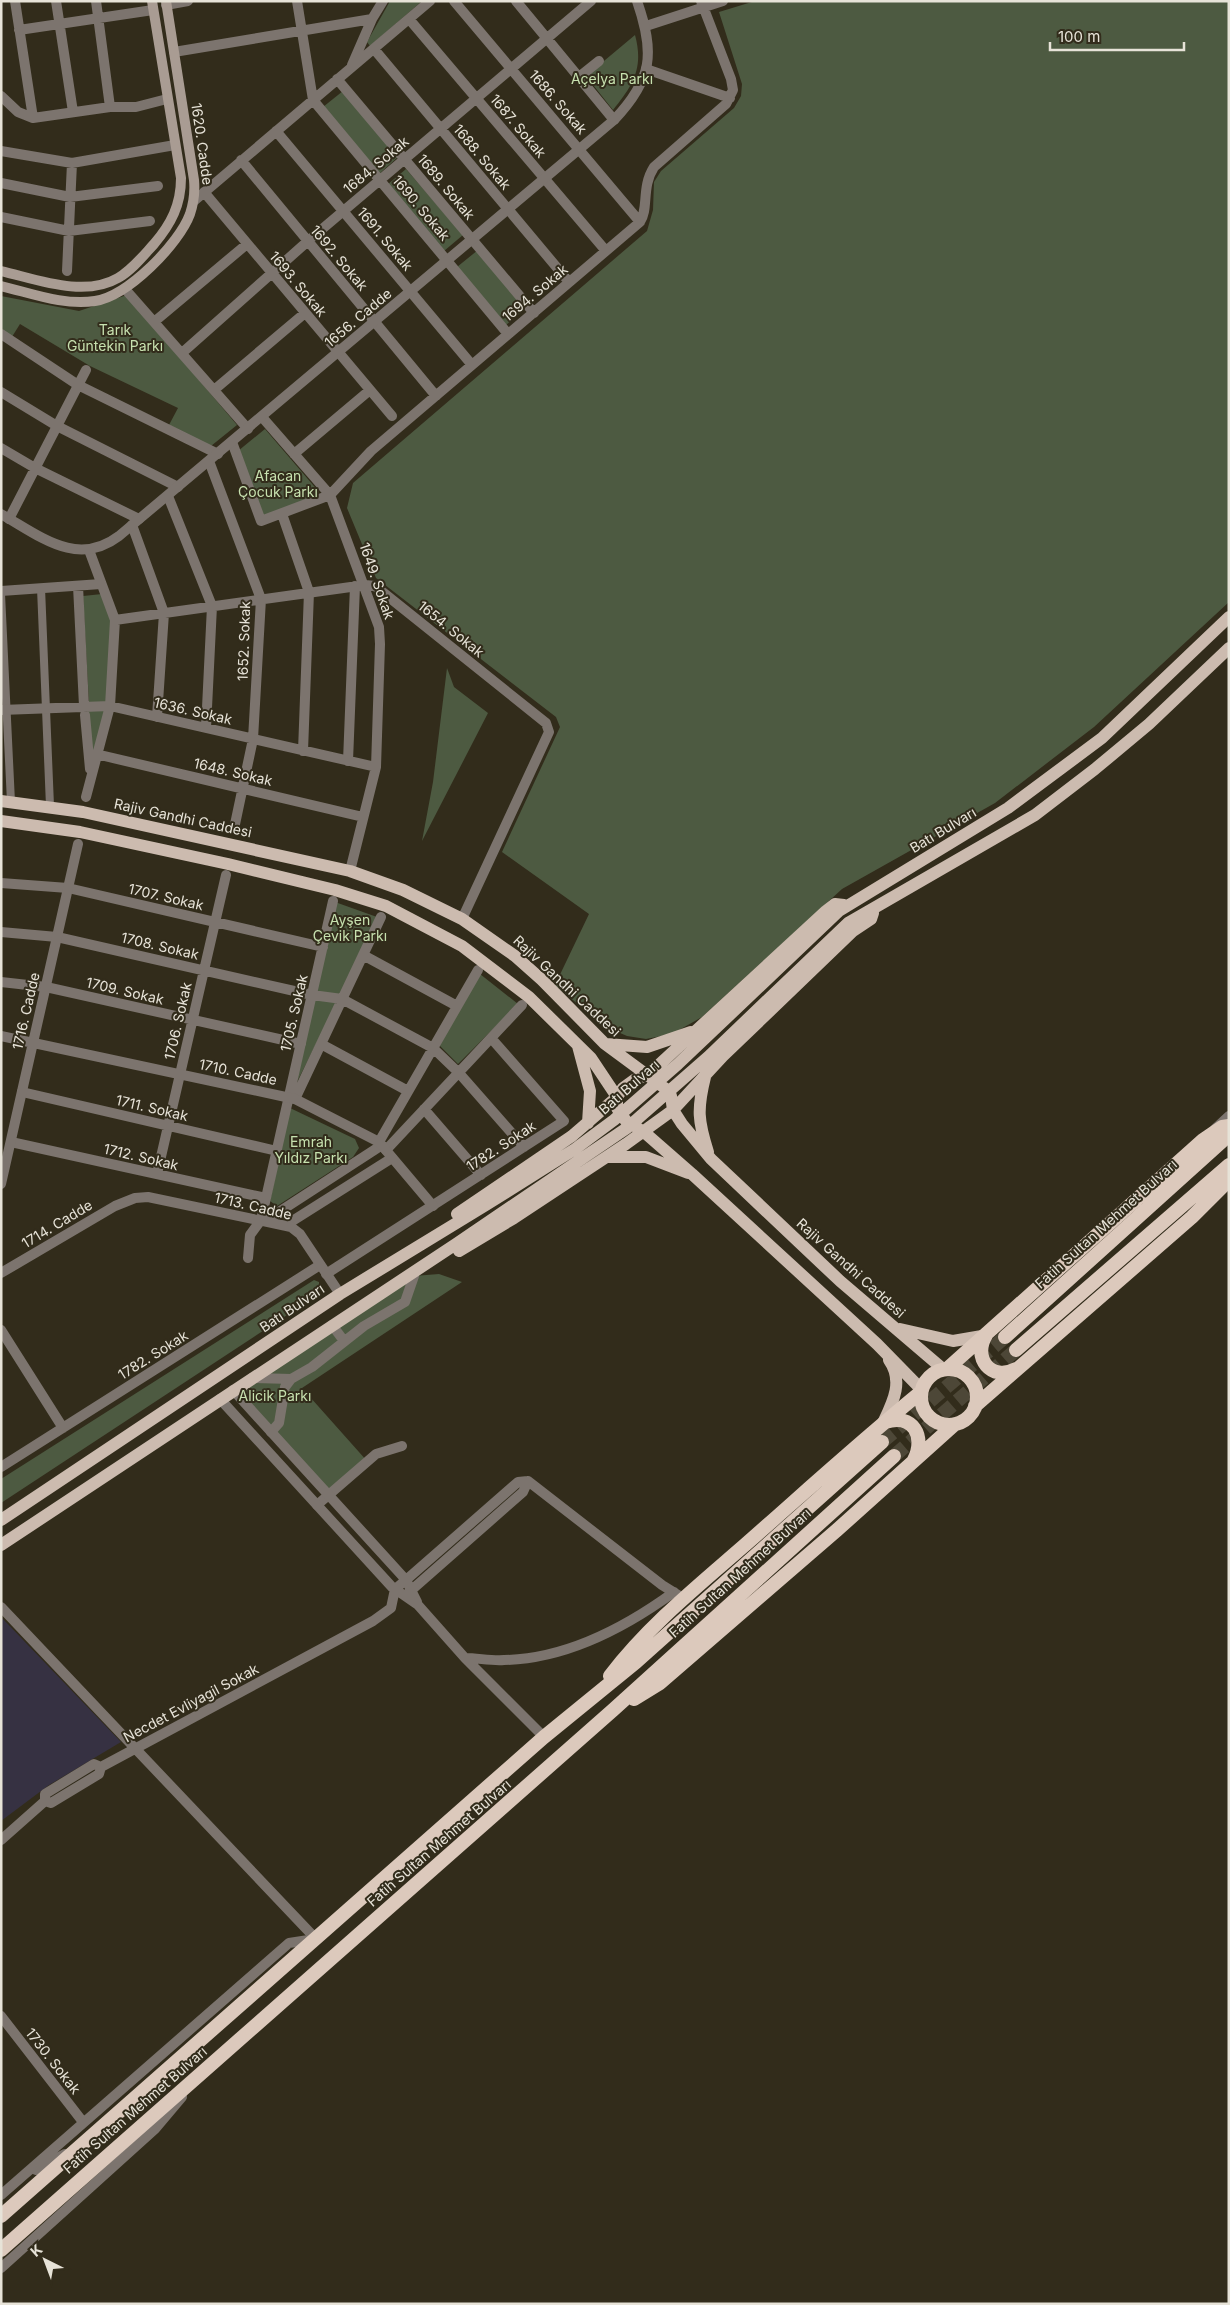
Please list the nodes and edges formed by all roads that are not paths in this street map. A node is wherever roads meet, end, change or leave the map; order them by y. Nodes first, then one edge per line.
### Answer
1 (15, 1) edge
2 (56, 1) edge
3 (96, 1) edge
4 (188, 1) edge
5 (297, 1) edge
6 (383, 1) edge
7 (430, 1) edge
8 (454, 1) edge
9 (516, 1) edge
10 (591, 1) edge
11 (638, 1) edge
12 (723, 1) edge
13 (166, 3) edge
14 (702, 4) edge
15 (152, 6) edge
16 (98, 18) junction
17 (372, 19) junction
18 (409, 19) junction
19 (59, 24) junction
20 (646, 26) junction
21 (19, 30) junction
22 (302, 31) junction
23 (547, 38) junction
24 (374, 48) junction
25 (174, 52) junction
26 (599, 61) dead end
27 (351, 68) junction
28 (511, 68) junction
29 (646, 70) junction
30 (579, 77) junction
31 (338, 79) junction
32 (1, 96) edge
33 (168, 98) junction
34 (476, 98) junction
35 (730, 98) junction
36 (313, 100) junction
37 (110, 107) junction
38 (73, 112) junction
39 (33, 118) junction
40 (614, 120) junction
41 (441, 128) junction
42 (276, 131) junction
43 (175, 145) junction
44 (580, 148) junction
45 (1, 151) edge
46 (404, 159) junction
47 (241, 160) junction
48 (72, 163) junction
49 (544, 179) junction
50 (380, 180) junction
51 (1, 183) edge
52 (158, 186) dead end
53 (204, 192) junction
54 (70, 197) junction
55 (194, 201) junction
56 (508, 209) junction
57 (343, 211) junction
58 (1, 217) edge
59 (150, 221) dead end
60 (640, 222) junction
61 (69, 231) junction
62 (472, 240) junction
63 (308, 241) junction
64 (247, 244) junction
65 (606, 251) junction
66 (447, 261) junction
67 (1, 271) edge
68 (67, 271) dead end
69 (272, 274) junction
70 (569, 282) junction
71 (1, 286) edge
72 (126, 289) junction
73 (411, 291) junction
74 (534, 312) junction
75 (305, 313) junction
76 (154, 322) junction
77 (374, 322) junction
78 (508, 334) junction
79 (2, 339) edge
80 (338, 352) junction
81 (182, 353) junction
82 (472, 364) junction
83 (86, 370) dead end
84 (78, 385) junction
85 (214, 390) junction
86 (370, 390) junction
87 (1, 392) edge
88 (436, 396) junction
89 (392, 416) dead end
90 (262, 417) junction
91 (57, 426) junction
92 (248, 429) junction
93 (232, 442) junction
94 (1, 448) edge
95 (294, 454) junction
96 (213, 458) junction
97 (35, 468) junction
98 (178, 487) junction
99 (330, 494) junction
100 (168, 496) junction
101 (282, 514) junction
102 (5, 516) edge
103 (136, 522) junction
104 (89, 550) junction
105 (102, 584) junction
106 (360, 585) junction
107 (78, 586) junction
108 (41, 588) junction
109 (1, 592) edge
110 (309, 592) junction
111 (261, 599) junction
112 (212, 606) junction
113 (164, 613) junction
114 (1229, 617) edge
115 (115, 620) junction
116 (1229, 648) edge
117 (110, 706) junction
118 (46, 708) junction
119 (4, 710) edge
120 (84, 711) junction
121 (157, 717) junction
122 (206, 728) junction
123 (253, 739) junction
124 (303, 750) junction
125 (96, 754) junction
126 (348, 761) junction
127 (376, 768) junction
128 (90, 775) junction
129 (243, 788) junction
130 (86, 796) dead end
131 (6, 802) edge
132 (50, 806) junction
133 (363, 817) junction
134 (1, 821) edge
135 (234, 829) dead end
136 (78, 844) dead end
137 (350, 871) junction
138 (226, 874) dead end
139 (1, 883) edge
140 (68, 888) junction
141 (333, 901) dead end
142 (876, 906) junction
143 (843, 908) junction
144 (381, 917) dead end
145 (462, 919) junction
146 (215, 922) junction
147 (1, 932) edge
148 (57, 936) junction
149 (323, 947) junction
150 (363, 955) junction
151 (204, 970) junction
152 (478, 970) dead end
153 (1, 982) edge
154 (46, 987) junction
155 (312, 995) junction
156 (342, 999) junction
157 (522, 1004) dead end
158 (457, 1006) junction
159 (192, 1020) junction
160 (698, 1029) junction
161 (1, 1036) edge
162 (491, 1038) junction
163 (33, 1042) junction
164 (301, 1044) junction
165 (320, 1044) junction
166 (605, 1044) junction
167 (578, 1046) junction
168 (433, 1048) junction
169 (458, 1072) junction
170 (180, 1074) junction
171 (649, 1074) junction
172 (705, 1076) junction
173 (408, 1091) junction
174 (22, 1092) junction
175 (617, 1097) junction
176 (292, 1098) junction
177 (424, 1109) junction
178 (673, 1110) junction
179 (1229, 1116) edge
180 (588, 1123) junction
181 (168, 1126) junction
182 (1229, 1126) edge
183 (644, 1132) junction
184 (1229, 1135) edge
185 (1202, 1140) junction
186 (11, 1142) junction
187 (524, 1147) junction
188 (385, 1149) junction
189 (277, 1151) junction
190 (604, 1158) junction
191 (711, 1159) junction
192 (1229, 1164) edge
193 (157, 1174) junction
194 (692, 1174) junction
195 (481, 1175) junction
196 (1229, 1180) edge
197 (1, 1184) edge
198 (266, 1198) junction
199 (128, 1200) joint
200 (433, 1206) junction
201 (263, 1220) junction
202 (286, 1225) junction
203 (407, 1254) junction
204 (248, 1258) dead end
205 (320, 1265) junction
206 (1, 1273) edge
207 (326, 1274) junction
208 (414, 1276) junction
209 (394, 1284) junction
210 (340, 1294) junction
211 (332, 1325) junction
212 (895, 1328) junction
213 (1, 1330) edge
214 (987, 1331) junction
215 (1005, 1337) tunnel mouth
216 (344, 1341) junction
217 (877, 1344) junction
218 (1016, 1350) tunnel mouth
219 (1026, 1363) junction
220 (945, 1369) junction
221 (251, 1378) junction
222 (291, 1379) junction
223 (233, 1390) junction
224 (922, 1391) junction
225 (220, 1399) junction
226 (975, 1406) junction
227 (883, 1423) junction
228 (954, 1424) junction
229 (63, 1428) junction
230 (271, 1432) junction
231 (882, 1442) tunnel mouth
232 (402, 1446) dead end
233 (894, 1456) tunnel mouth
234 (914, 1460) junction
235 (1, 1467) edge
236 (528, 1481) junction
237 (328, 1495) junction
238 (317, 1505) junction
239 (1, 1520) edge
240 (1, 1545) edge
241 (406, 1580) junction
242 (395, 1589) junction
243 (408, 1593) junction
244 (679, 1595) junction
245 (1, 1607) edge
246 (391, 1608) junction
247 (465, 1658) junction
248 (597, 1693) junction
249 (613, 1710) junction
250 (544, 1737) junction
251 (135, 1748) junction
252 (1, 1840) edge
253 (316, 1939) junction
254 (1, 2016) edge
255 (203, 2072) junction
256 (83, 2122) junction
257 (80, 2147) junction
258 (22, 2177) junction
259 (1, 2195) edge
260 (1, 2216) edge
261 (1, 2250) edge
262 (1, 2268) edge

1 - 21 street
2 - 19 street
3 - 16 street
4 - 13 street
5 - 22 street
6 - 17 street
7 - 18 street
8 - 28 street, 1686. Sokak
9 - 23 street
10 - 23 street, 1684. Sokak
11 - 20 street, 1656. Cadde
12 - 14 street
13 - 25 main road, 1620. Cadde
14 - 20 street
14 - 35 street
15 - 16 street
15 - 33 main road, 1620. Cadde
16 - 19 street
16 - 37 street
17 - 22 street
17 - 27 street
18 - 24 street
18 - 34 street, 1687. Sokak
19 - 21 street
19 - 38 street
20 - 29 street, 1656. Cadde
21 - 39 street
22 - 25 street
22 - 36 street
23 - 28 street, 1684. Sokak
23 - 30 street
24 - 27 street
24 - 41 street, 1688. Sokak
25 - 55 main road, 1620. Cadde
26 - 30 street
27 - 31 street
28 - 34 street, 1684. Sokak
28 - 44 street, 1686. Sokak
29 - 35 street
29 - 40 street, 1656. Cadde
30 - 40 street
31 - 36 street
31 - 46 street, 1689. Sokak
32 - 39 street
33 - 37 street
33 - 43 main road, 1620. Cadde
34 - 41 street, 1684. Sokak
34 - 49 street, 1687. Sokak
35 - 60 street
36 - 42 street
36 - 50 street, 1690. Sokak
37 - 38 street
38 - 39 street
40 - 44 street, 1656. Cadde
41 - 46 street, 1684. Sokak
41 - 56 street, 1688. Sokak
42 - 47 street
42 - 57 street, 1691. Sokak
43 - 48 street
43 - 67 main road, 1620. Cadde
44 - 49 street, 1656. Cadde
44 - 60 street, 1686. Sokak
45 - 48 street
46 - 50 street, 1684. Sokak
46 - 62 street, 1689. Sokak
47 - 53 street
47 - 63 street, 1692. Sokak
48 - 54 street
49 - 56 street, 1656. Cadde
49 - 65 street, 1687. Sokak
50 - 57 street, 1684. Sokak
50 - 66 street, 1690. Sokak
51 - 54 street
52 - 54 street
53 - 55 street
53 - 64 street, 1693. Sokak
54 - 61 street
55 - 72 main road, 1620. Cadde
56 - 62 street, 1656. Cadde
56 - 70 street, 1688. Sokak
57 - 63 street, 1684. Sokak
57 - 73 street, 1691. Sokak
58 - 61 street
59 - 61 street
60 - 65 street, 1694. Sokak
61 - 68 street
62 - 66 street, 1656. Cadde
62 - 74 street, 1689. Sokak
63 - 69 street, 1684. Sokak
63 - 77 street, 1692. Sokak
64 - 69 street, 1693. Sokak
64 - 76 street
65 - 70 street, 1694. Sokak
66 - 73 street, 1656. Cadde
66 - 78 street, 1690. Sokak
69 - 75 street, 1693. Sokak
69 - 81 street, 1684. Sokak
70 - 74 street, 1694. Sokak
71 - 72 main road, 1620. Cadde
72 - 76 street
73 - 77 street, 1656. Cadde
73 - 82 street, 1691. Sokak
74 - 78 street, 1694. Sokak
75 - 80 street, 1693. Sokak
75 - 85 street
76 - 81 street
77 - 80 street, 1656. Cadde
77 - 88 street, 1692. Sokak
78 - 82 street, 1694. Sokak
79 - 84 street
80 - 86 street, 1693. Sokak
80 - 90 street, 1656. Cadde
81 - 85 street
82 - 88 street, 1694. Sokak
83 - 84 street
84 - 91 street
84 - 96 street
85 - 92 street
86 - 89 street, 1693. Sokak
86 - 95 street
87 - 91 street
88 - 99 street, 1694. Sokak
90 - 92 street, 1656. Cadde
90 - 95 street, 1649. Sokak
91 - 97 street
91 - 98 street
92 - 93 street, 1656. Cadde
93 - 96 street, 1656. Cadde
93 - 101 street
94 - 97 street
95 - 99 street, 1649. Sokak
96 - 98 street, 1656. Cadde
96 - 111 street, 1652. Sokak
97 - 102 street
97 - 103 street
98 - 100 street, 1656. Cadde
99 - 101 street
99 - 106 street, 1649. Sokak
100 - 103 street, 1656. Cadde
100 - 112 street
101 - 110 street
102 - 104 street, 1656. Cadde
103 - 104 street, 1656. Cadde
103 - 113 street
104 - 105 street
105 - 107 street
105 - 115 street
106 - 110 street
106 - 126 street
106 - 127 street, 1649. Sokak
106 - 145 street, 1654. Sokak
107 - 108 street
107 - 120 street
108 - 109 street
108 - 118 street
109 - 119 street
110 - 111 street
110 - 124 street
111 - 112 street
111 - 123 street, 1652. Sokak
112 - 113 street
112 - 122 street
113 - 115 street
113 - 121 street
114 - 143 main road, Batı Bulvarı
115 - 117 street
116 - 142 main road, Batı Bulvarı
117 - 120 street, 1636. Sokak
117 - 121 street, 1636. Sokak
117 - 125 street
118 - 119 street, 1636. Sokak
118 - 120 street, 1636. Sokak
118 - 132 street
119 - 131 street
120 - 128 street
121 - 122 street, 1636. Sokak
122 - 123 street, 1636. Sokak
123 - 124 street, 1636. Sokak
123 - 129 street, 1652. Sokak
124 - 126 street, 1636. Sokak
125 - 128 street
125 - 129 street, 1648. Sokak
126 - 127 street, 1636. Sokak
127 - 133 street, 1649. Sokak
128 - 130 street
129 - 133 street, 1648. Sokak
129 - 135 street, 1652. Sokak
131 - 132 main road, Rajiv Gandhi Caddesi
132 - 137 main road, Rajiv Gandhi Caddesi
133 - 137 street, 1649. Sokak
134 - 167 main road
136 - 140 street, 1716. Cadde
137 - 145 main road, Rajiv Gandhi Caddesi
138 - 146 street, 1706. Sokak
139 - 140 street, 1707. Sokak
140 - 146 street, 1707. Sokak
140 - 148 street, 1716. Cadde
141 - 149 street, 1705. Sokak
142 - 172 main road
142 - 209 main road, Batı Bulvarı
143 - 160 main road, Batı Bulvarı
143 - 203 main road, Batı Bulvarı
144 - 150 street
145 - 166 main road, Rajiv Gandhi Caddesi
146 - 149 street, 1707. Sokak
146 - 151 street, 1706. Sokak
147 - 148 street, 1708. Sokak
148 - 151 street, 1708. Sokak
148 - 154 street, 1716. Cadde
149 - 155 street, 1705. Sokak
150 - 156 street
150 - 158 street
151 - 155 street, 1708. Sokak
151 - 159 street, 1706. Sokak
152 - 158 street
153 - 154 street, 1709. Sokak
154 - 159 street, 1709. Sokak
154 - 163 street, 1716. Cadde
155 - 156 street, 1708. Sokak
155 - 164 street, 1705. Sokak
156 - 165 street
156 - 168 street
157 - 162 street
158 - 168 street
159 - 164 street, 1709. Sokak
159 - 170 street, 1706. Sokak
160 - 166 main road
160 - 171 main road, Batı Bulvarı
161 - 163 street, 1710. Cadde
162 - 169 street
162 - 187 street, 1782. Sokak
163 - 170 street, 1710. Cadde
163 - 174 street, 1716. Cadde
164 - 176 street, 1705. Sokak
165 - 173 street
165 - 176 street
166 - 171 main road, Rajiv Gandhi Caddesi
167 - 175 main road
167 - 180 main road
168 - 169 street
168 - 173 street
169 - 177 street
169 - 187 street
170 - 176 street, 1710. Cadde
170 - 181 street, 1706. Sokak
171 - 175 main road, Batı Bulvarı
171 - 178 main road, Rajiv Gandhi Caddesi
172 - 178 main road
172 - 191 main road
173 - 188 street
174 - 181 street, 1711. Sokak
174 - 186 street, 1716. Cadde
175 - 180 main road, Batı Bulvarı
175 - 183 main road
176 - 188 street, 1710. Cadde
176 - 189 street, 1705. Sokak
177 - 188 street
177 - 195 street
178 - 183 main road
178 - 191 main road, Rajiv Gandhi Caddesi
179 - 185 street
180 - 203 main road, Batı Bulvarı
181 - 189 street, 1711. Sokak
181 - 193 street, 1706. Sokak
182 - 185 highway
183 - 190 main road
183 - 194 main road
184 - 215 highway, Fatih Sultan Mehmet Bulvarı
185 - 214 highway
186 - 193 street, 1712. Sokak
186 - 197 street, 1716. Cadde
187 - 195 street, 1782. Sokak
188 - 200 street, 1710. Cadde
188 - 201 street
188 - 202 street
189 - 198 street, 1705. Sokak
190 - 194 main road
190 - 208 main road
191 - 212 main road, Rajiv Gandhi Caddesi
192 - 218 highway
193 - 198 street, 1712. Sokak
194 - 217 main road
195 - 200 street, 1782. Sokak
196 - 219 highway
198 - 201 street, 1705. Sokak
199 - 201 street, 1713. Cadde
199 - 206 street, 1714. Cadde
200 - 207 street, 1782. Sokak
201 - 202 street, 1713. Cadde
201 - 204 street
202 - 205 street, 1713. Cadde
203 - 210 main road, Batı Bulvarı
205 - 207 street, 1713. Cadde
205 - 229 street, 1782. Sokak
207 - 210 street, 1713. Cadde
208 - 209 main road
208 - 216 street
209 - 211 main road, Batı Bulvarı
210 - 239 main road, Batı Bulvarı
211 - 216 street
211 - 221 main road, Batı Bulvarı
212 - 214 main road
212 - 220 main road, Rajiv Gandhi Caddesi
213 - 229 street
214 - 219 highway
214 - 220 highway
216 - 222 street
217 - 224 main road
217 - 227 main road
219 - 226 highway
220 - 224 highway
220 - 226 highway
221 - 222 street
221 - 223 main road, Batı Bulvarı
222 - 230 street
223 - 225 main road, Batı Bulvarı
223 - 230 street
224 - 227 highway
224 - 228 highway
225 - 238 street
225 - 240 main road, Batı Bulvarı
226 - 228 highway
227 - 234 highway
227 - 244 highway
228 - 234 highway
229 - 235 street, 1782. Sokak
230 - 237 street
231 - 248 highway, Fatih Sultan Mehmet Bulvarı
232 - 237 street
233 - 249 highway, Fatih Sultan Mehmet Bulvarı
234 - 249 highway
236 - 241 street
236 - 243 street, Necdet Evliyagil Sokak
236 - 244 street
237 - 238 street
237 - 241 street
238 - 242 street
241 - 242 street
241 - 243 street
242 - 243 street
242 - 246 street
243 - 246 street, Necdet Evliyagil Sokak
243 - 247 street
244 - 247 street
244 - 248 highway
245 - 251 street
246 - 251 street, Necdet Evliyagil Sokak
247 - 250 street
248 - 250 highway, Fatih Sultan Mehmet Bulvarı
249 - 255 highway, Fatih Sultan Mehmet Bulvarı
250 - 253 highway, Fatih Sultan Mehmet Bulvarı
251 - 252 street, Necdet Evliyagil Sokak
251 - 253 street
253 - 256 street
253 - 257 highway, Fatih Sultan Mehmet Bulvarı
254 - 256 street, 1730. Sokak
255 - 261 highway, Fatih Sultan Mehmet Bulvarı
255 - 262 street
256 - 258 street
257 - 258 street
257 - 260 highway, Fatih Sultan Mehmet Bulvarı
258 - 259 street

